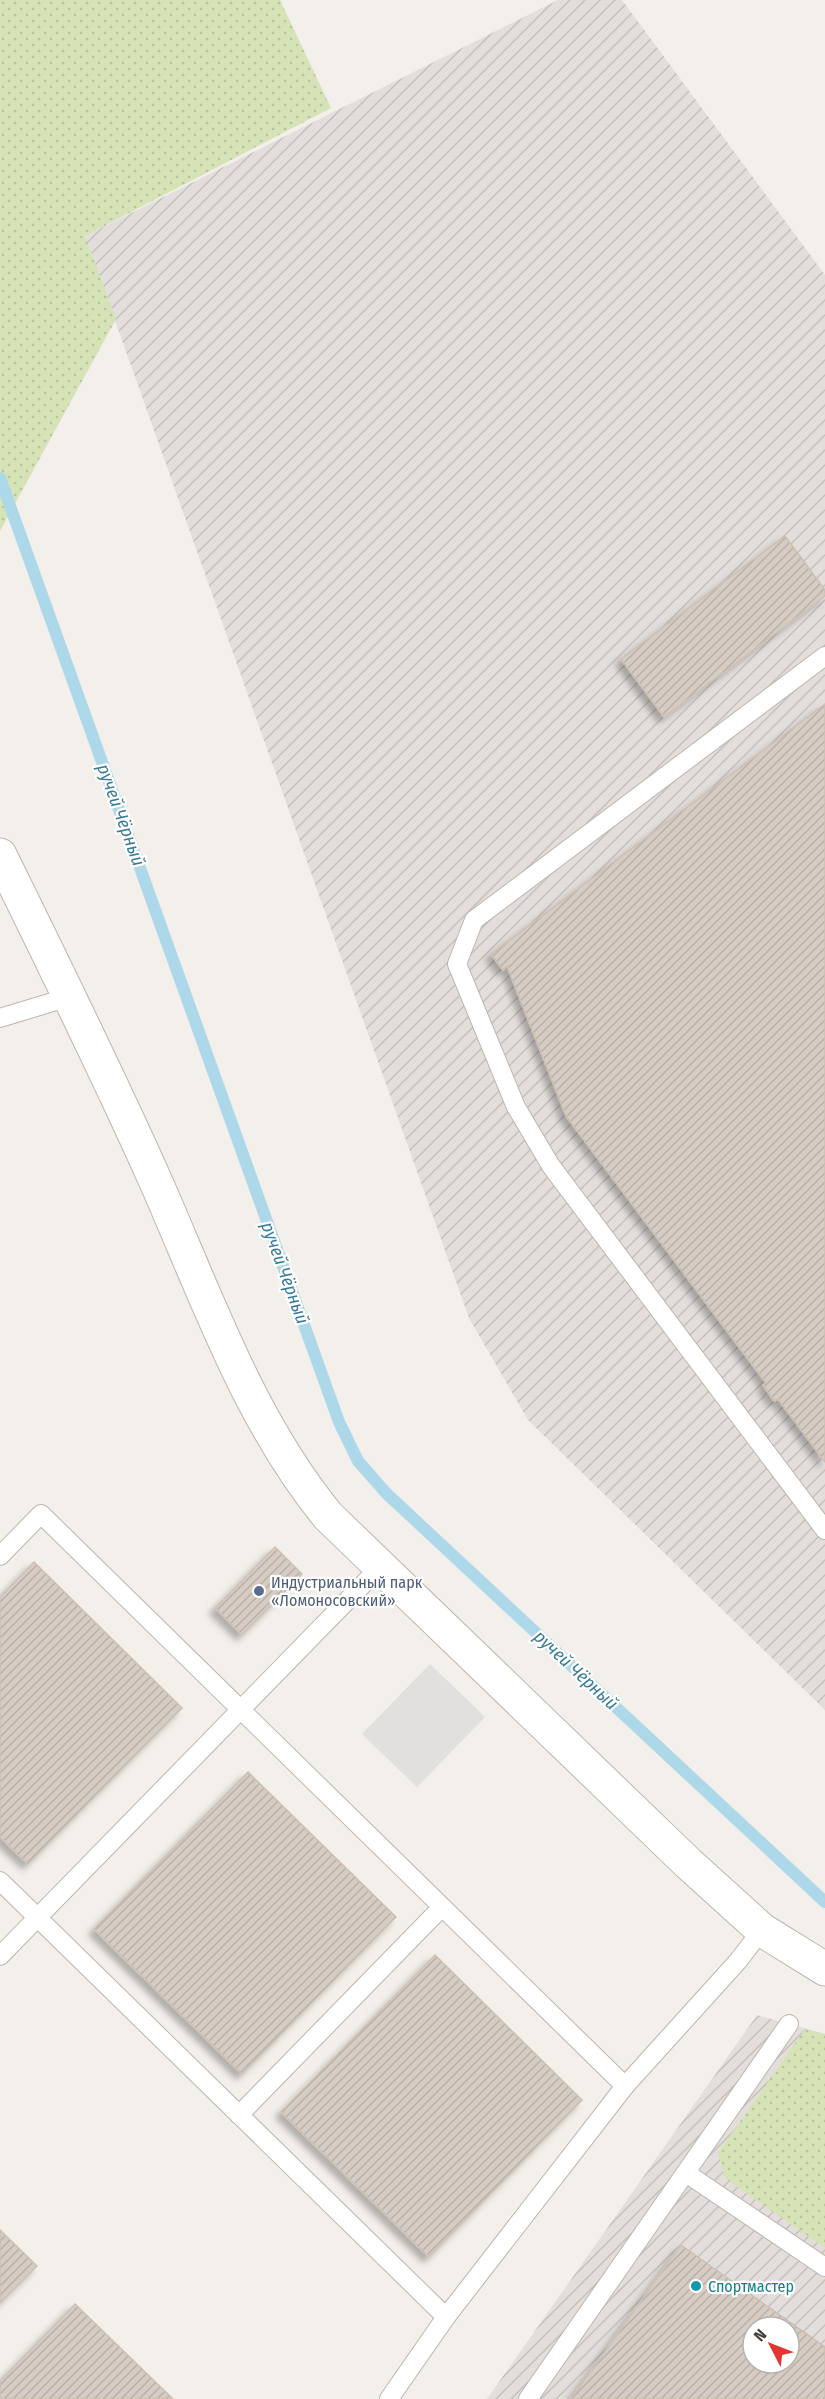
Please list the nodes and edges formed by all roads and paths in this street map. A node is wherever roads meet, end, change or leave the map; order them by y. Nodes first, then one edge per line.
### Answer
1 (825, 656) edge
2 (0, 855) edge
3 (69, 997) junction
4 (0, 1018) edge
5 (825, 1530) edge
6 (0, 1556) edge
7 (380, 1567) junction
8 (241, 1710) junction
9 (0, 1881) edge
10 (442, 1907) junction
11 (38, 1917) junction
12 (762, 1930) junction
13 (0, 1956) edge
14 (825, 1969) edge
15 (789, 2024) dead end
16 (625, 2086) junction
17 (239, 2115) junction
18 (686, 2173) junction
19 (825, 2267) edge
20 (446, 2317) junction
21 (389, 2399) edge
22 (528, 2399) edge

1 - 5 lane
2 - 3 street
3 - 4 lane
3 - 7 street
6 - 8 lane
7 - 8 lane
7 - 12 street
8 - 10 lane
8 - 11 lane
9 - 11 lane
10 - 16 lane
10 - 17 lane
11 - 13 lane
11 - 17 lane
12 - 14 street
12 - 16 lane
15 - 18 lane
16 - 20 lane
17 - 20 lane
18 - 19 lane
18 - 22 lane
20 - 21 lane

